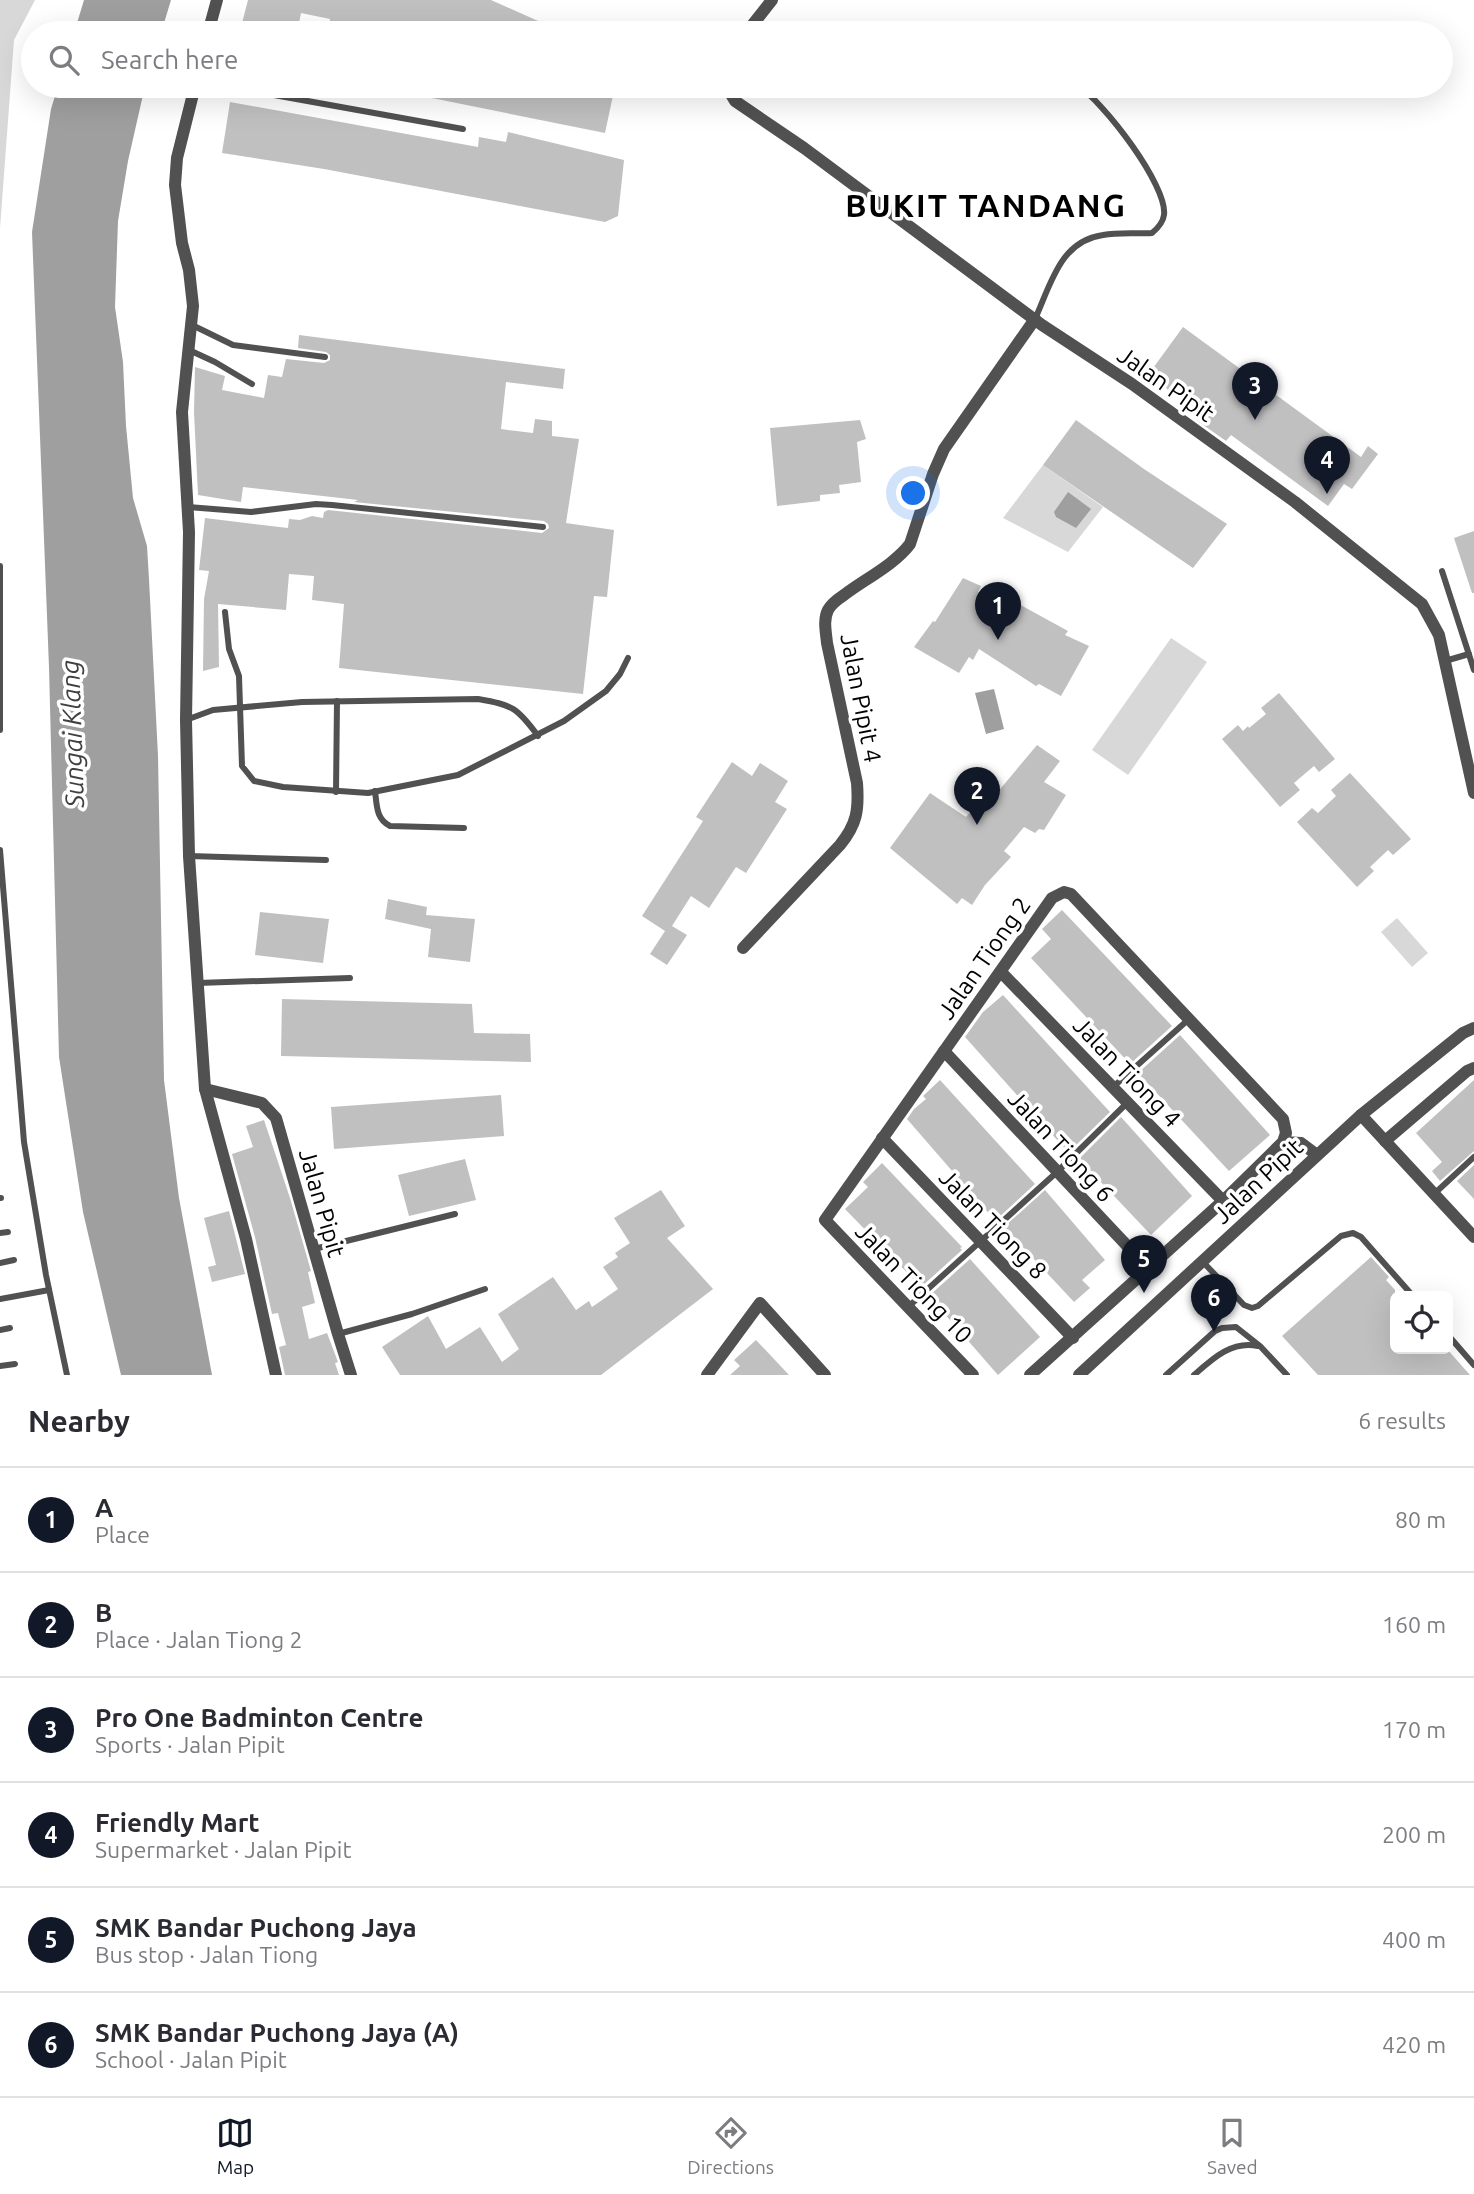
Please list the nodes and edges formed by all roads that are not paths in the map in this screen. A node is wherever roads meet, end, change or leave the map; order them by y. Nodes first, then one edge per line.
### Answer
1 (217, 0) edge
2 (772, 0) edge
3 (211, 21) edge
4 (755, 21) edge
5 (192, 98) edge
6 (291, 98) edge
7 (733, 98) edge
8 (1091, 98) edge
9 (463, 129) dead end
10 (1035, 319) junction
11 (192, 325) junction
12 (189, 350) junction
13 (325, 357) dead end
14 (252, 384) dead end
15 (188, 507) junction
16 (543, 527) dead end
17 (0, 566) edge
18 (1442, 571) dead end
19 (225, 612) dead end
20 (1469, 654) junction
21 (628, 658) dead end
22 (1445, 661) junction
23 (1474, 670) edge
24 (337, 701) junction
25 (240, 708) junction
26 (186, 720) junction
27 (0, 730) edge
28 (538, 736) junction
29 (336, 792) junction
30 (375, 792) junction
31 (1474, 793) edge
32 (464, 828) dead end
33 (0, 850) edge
34 (189, 856) junction
35 (326, 860) dead end
36 (743, 948) dead end
37 (1001, 972) junction
38 (350, 978) dead end
39 (198, 983) junction
40 (1189, 1019) junction
41 (1474, 1022) edge
42 (1470, 1032) edge
43 (944, 1051) junction
44 (1474, 1068) edge
45 (1113, 1087) junction
46 (205, 1090) junction
47 (1128, 1103) junction
48 (1362, 1115) junction
49 (882, 1138) junction
50 (1285, 1138) junction
51 (1385, 1141) junction
52 (1317, 1155) junction
53 (1474, 1157) edge
54 (1057, 1172) junction
55 (1434, 1194) junction
56 (1223, 1201) junction
57 (455, 1213) dead end
58 (825, 1220) joint
59 (1474, 1237) edge
60 (981, 1242) junction
61 (313, 1250) junction
62 (15, 1260) dead end
63 (1202, 1261) junction
64 (0, 1263) edge
65 (1149, 1269) junction
66 (485, 1289) dead end
67 (49, 1290) junction
68 (1409, 1291) edge
69 (0, 1299) edge
70 (908, 1307) junction
71 (10, 1328) dead end
72 (0, 1330) edge
73 (338, 1334) junction
74 (1073, 1338) junction
75 (1453, 1341) edge
76 (1259, 1346) junction
77 (15, 1364) dead end
78 (1474, 1365) edge
79 (0, 1366) edge
80 (67, 1375) edge
81 (276, 1375) edge
82 (351, 1375) edge
83 (707, 1375) edge
84 (825, 1375) edge
85 (973, 1375) edge
86 (1030, 1375) edge
87 (1079, 1375) edge
88 (1166, 1375) edge
89 (1194, 1375) edge
90 (1287, 1375) edge

1 - 3 street
2 - 4 street
5 - 11 street
6 - 9 lane
7 - 10 street, Jalan Pipit
8 - 10 lane
10 - 22 street, Jalan Pipit
10 - 36 street, Jalan Pipit 4
11 - 12 street
11 - 13 lane
12 - 14 lane
12 - 15 street
15 - 16 lane
15 - 26 street
17 - 27 lane
18 - 20 lane
19 - 25 lane
20 - 22 lane
20 - 23 lane
21 - 28 lane
22 - 31 street, Jalan Pipit
24 - 25 lane
24 - 28 lane
24 - 29 lane
25 - 26 lane
25 - 29 lane
26 - 34 street
28 - 30 lane
29 - 30 lane
30 - 32 lane
33 - 67 lane
34 - 35 lane
34 - 39 street
37 - 40 street, Jalan Tiong 2
37 - 43 street, Jalan Tiong 2
37 - 45 street, Jalan Tiong 4
38 - 39 lane
39 - 46 street
40 - 45 lane
40 - 50 street, Jalan Tiong 2
41 - 42 street, Jalan Pipit
42 - 48 street, Jalan Pipit
43 - 49 street, Jalan Tiong 2
43 - 54 street, Jalan Tiong 6
44 - 51 street
45 - 47 street, Jalan Tiong 4
46 - 61 street, Jalan Pipit
46 - 81 street
47 - 54 lane
47 - 56 street, Jalan Tiong 4
48 - 51 street
48 - 52 street, Jalan Pipit
49 - 58 street, Jalan Tiong 2
49 - 60 street, Jalan Tiong 8
50 - 52 street
50 - 56 street
51 - 55 street
52 - 63 street, Jalan Pipit
53 - 55 lane
54 - 60 lane
54 - 65 street, Jalan Tiong 6
55 - 59 street
56 - 65 street
57 - 61 lane
58 - 70 street, Jalan Tiong 10
60 - 70 lane
60 - 74 street, Jalan Tiong 8
61 - 73 street, Jalan Pipit
62 - 64 lane
63 - 68 lane
63 - 87 street, Jalan Pipit
65 - 74 street
66 - 73 lane
67 - 69 lane
67 - 80 lane
70 - 85 street, Jalan Tiong 10
71 - 72 lane
73 - 82 street, Jalan Pipit
74 - 86 street
75 - 78 lane
76 - 88 lane
76 - 89 lane
76 - 90 lane
77 - 79 lane
83 - 84 street

